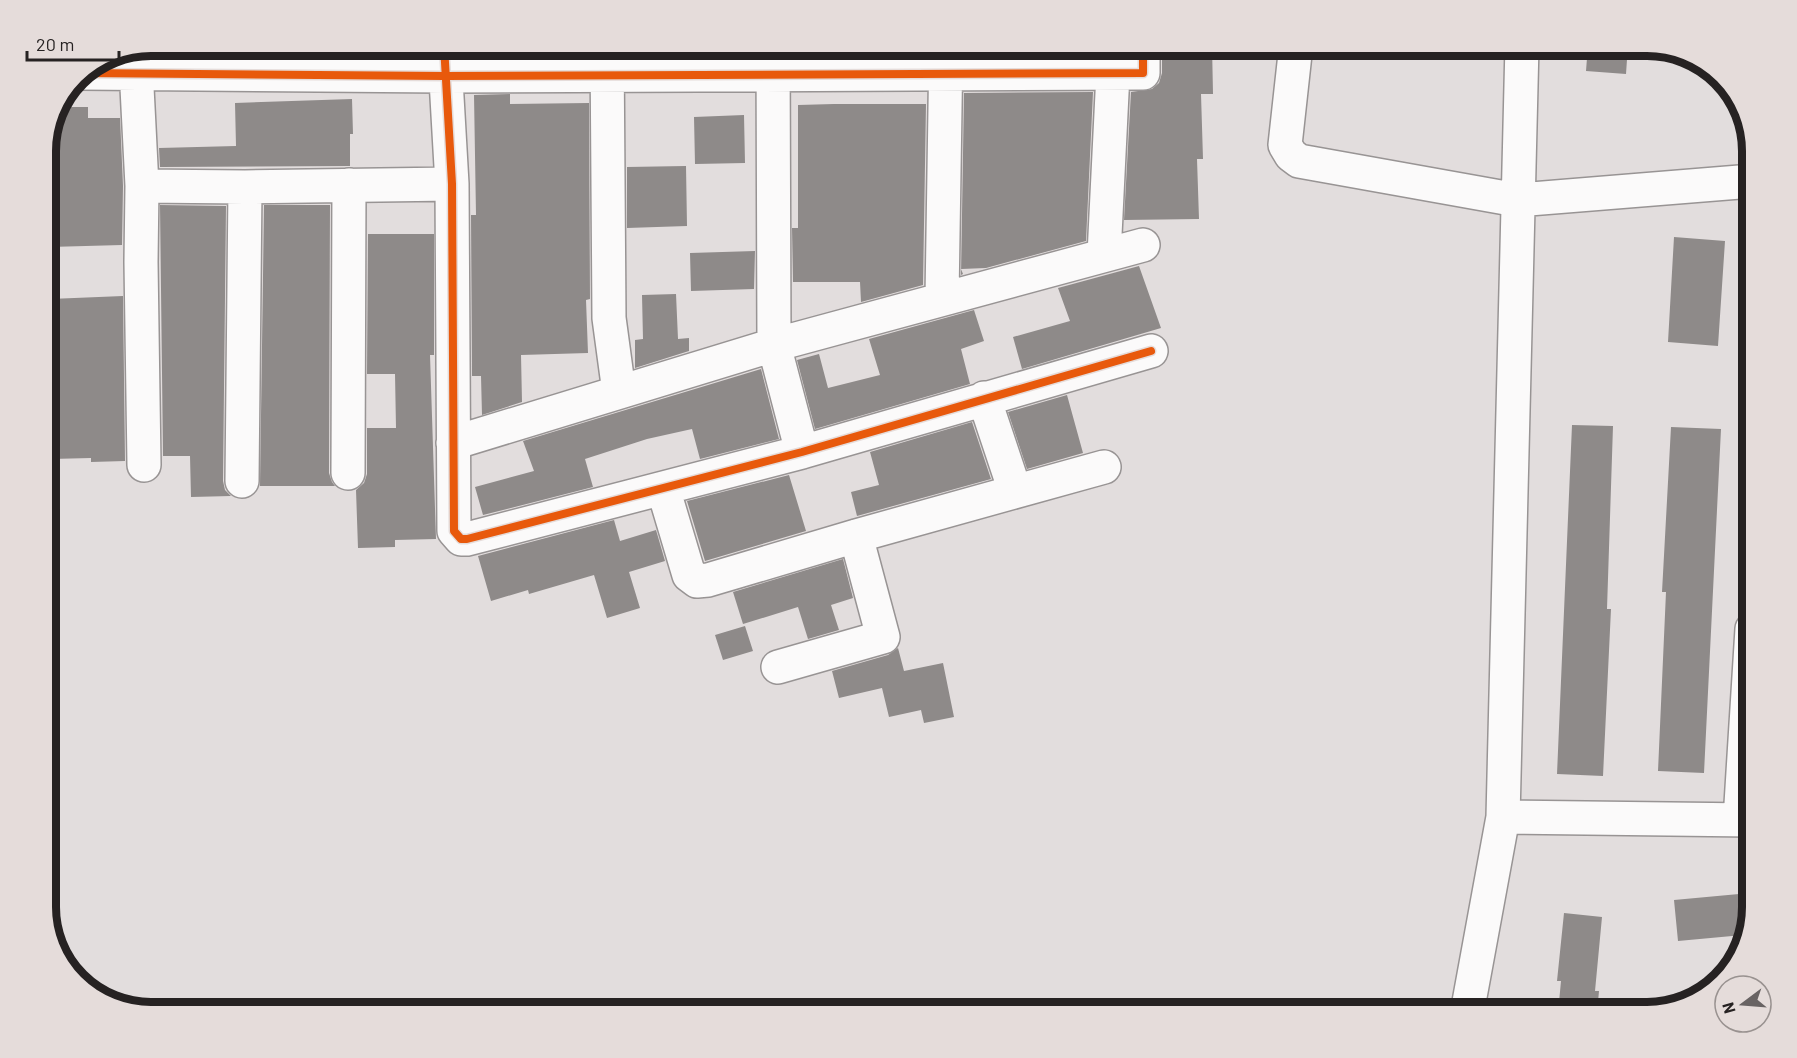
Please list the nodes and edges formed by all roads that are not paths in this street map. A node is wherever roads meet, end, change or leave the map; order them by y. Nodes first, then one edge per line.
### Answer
1 (1143, 56) edge
2 (1295, 56) edge
3 (1522, 56) edge
4 (286, 59) edge
5 (773, 59) edge
6 (946, 59) edge
7 (445, 60) edge
8 (607, 60) edge
9 (135, 61) edge
10 (105, 68) edge
11 (1113, 73) junction
12 (1741, 182) edge
13 (452, 184) junction
14 (349, 185) junction
15 (142, 186) junction
16 (245, 187) junction
17 (1517, 200) junction
18 (1143, 244) dead end
19 (1104, 255) junction
20 (942, 298) junction
21 (774, 345) junction
22 (1151, 351) dead end
23 (619, 392) junction
24 (984, 398) junction
25 (453, 443) junction
26 (802, 452) junction
27 (144, 465) dead end
28 (1104, 467) dead end
29 (348, 473) dead end
30 (242, 481) dead end
31 (663, 488) junction
32 (1014, 491) junction
33 (856, 536) junction
34 (778, 668) dead end
35 (1503, 817) junction
36 (1742, 820) edge
37 (1469, 1002) edge

1 - 11 street
2 - 17 street
3 - 17 street
4 - 7 street
4 - 9 street
5 - 6 street
5 - 8 street
5 - 21 street
6 - 11 street
6 - 20 street
7 - 8 street
7 - 13 street
8 - 23 street
9 - 10 street
9 - 15 street
11 - 19 street
12 - 17 street
13 - 14 street
13 - 25 street
14 - 16 street
14 - 29 street
15 - 16 street
15 - 27 street
16 - 30 street
17 - 35 street
18 - 19 street
19 - 20 street
20 - 21 street
21 - 23 street
21 - 26 street
22 - 24 street
23 - 25 street
24 - 26 street
24 - 32 street
25 - 31 street
26 - 31 street
28 - 32 street
31 - 33 street
32 - 33 street
33 - 34 street
35 - 36 street
35 - 37 street

